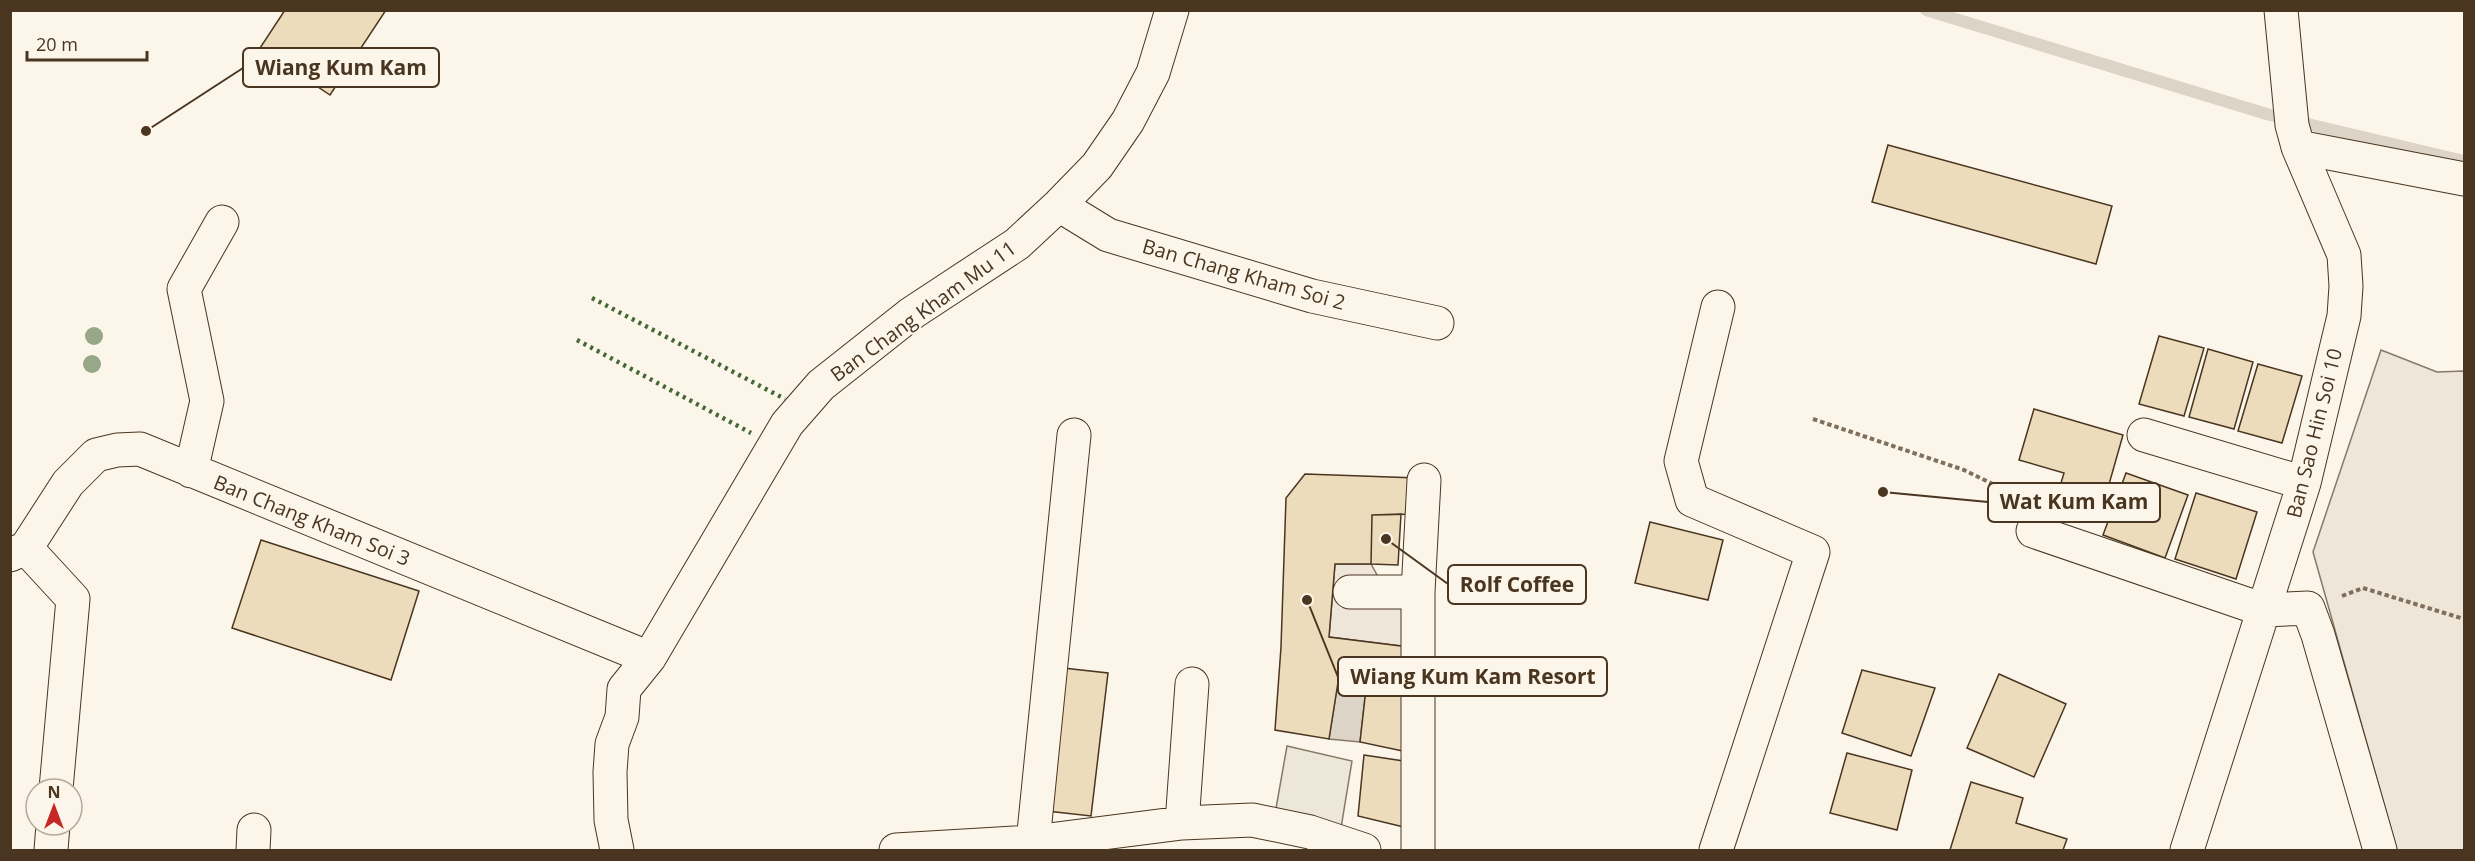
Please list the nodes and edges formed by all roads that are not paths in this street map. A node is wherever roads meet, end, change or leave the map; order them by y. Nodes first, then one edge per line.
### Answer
1 (1172, 10) edge
2 (2282, 10) edge
3 (2293, 127) junction
4 (2464, 179) edge
5 (1059, 205) junction
6 (222, 222) dead end
7 (1718, 307) dead end
8 (1437, 323) dead end
9 (1074, 435) dead end
10 (2144, 435) dead end
11 (191, 471) junction
12 (1424, 480) dead end
13 (2304, 483) junction
14 (2033, 531) road end
15 (18, 551) edge
16 (1350, 592) dead end
17 (1418, 592) junction
18 (2264, 610) junction
19 (649, 658) junction
20 (1192, 684) dead end
21 (57, 777) edge
22 (1182, 823) junction
23 (1033, 842) junction
24 (1095, 842) edge
25 (617, 850) edge
26 (896, 850) edge
27 (1364, 850) edge
28 (1418, 850) edge
29 (1716, 850) edge
30 (2187, 850) edge
31 (2380, 850) edge

1 - 5 street, Ban Chang Kham Mu 11
2 - 3 street, Ban Sao Hin Soi 10
3 - 4 street
3 - 13 street, Ban Sao Hin Soi 10
5 - 8 street, Ban Chang Kham Soi 2
5 - 19 street, Ban Chang Kham Mu 11
6 - 11 street
7 - 29 street
9 - 23 street
10 - 13 street
11 - 15 street, Ban Chang Kham Soi 3
11 - 19 street, Ban Chang Kham Soi 3
12 - 17 street
13 - 18 street, Ban Sao Hin Soi 10
14 - 18 street
15 - 21 street
16 - 17 street
17 - 28 street
18 - 30 street, Ban Sao Hin Soi 10
18 - 31 street
19 - 25 street, Ban Chang Kham Mu 11
20 - 22 street
22 - 24 street
22 - 27 street
23 - 24 street
23 - 26 street

